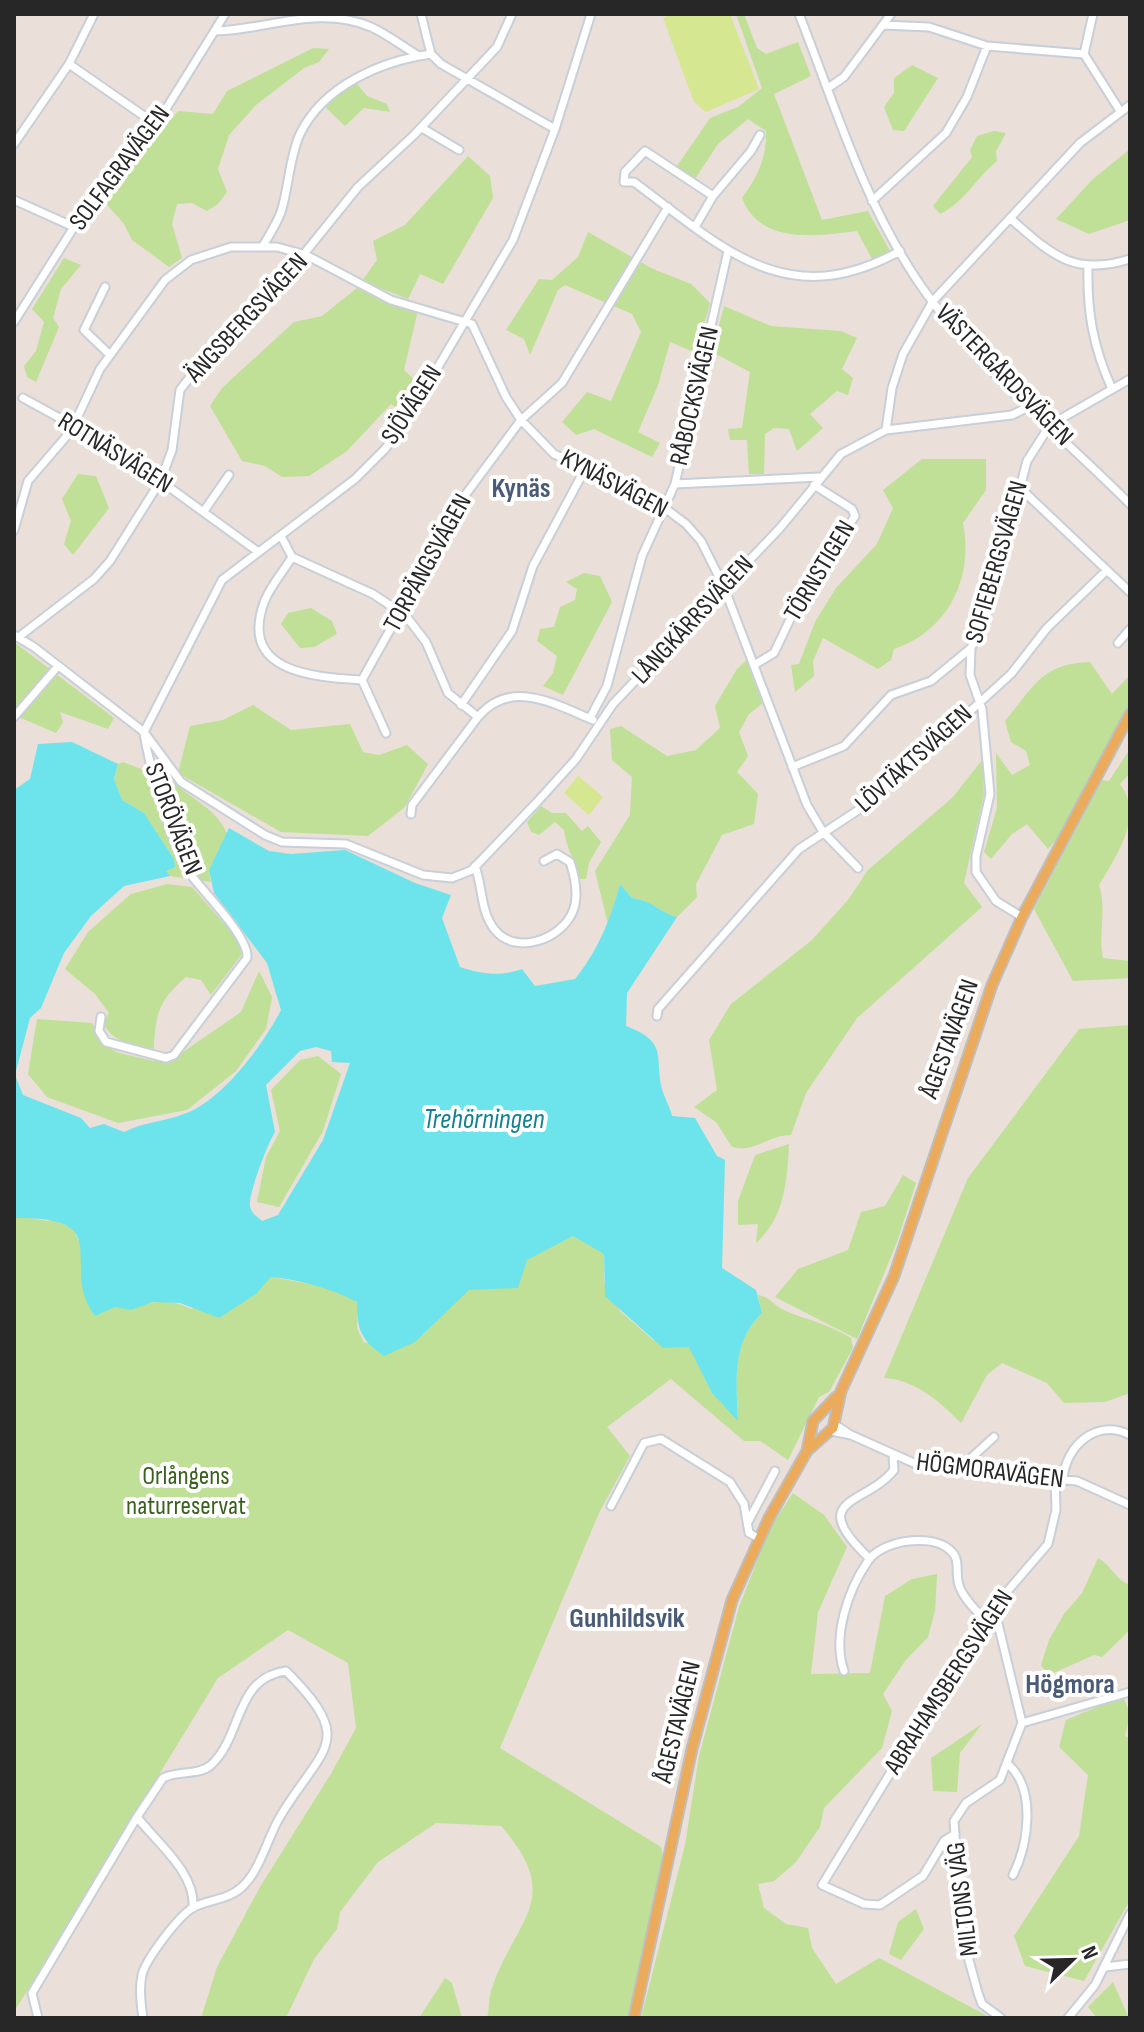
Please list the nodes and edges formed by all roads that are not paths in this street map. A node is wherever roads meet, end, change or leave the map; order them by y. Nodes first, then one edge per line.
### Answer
1 (94, 14) edge
2 (225, 14) edge
3 (421, 14) edge
4 (512, 14) edge
5 (591, 14) edge
6 (799, 14) edge
7 (891, 14) edge
8 (1093, 14) edge
9 (883, 25) junction
10 (217, 31) junction
11 (987, 46) junction
12 (431, 54) junction
13 (1084, 54) junction
14 (419, 56) junction
15 (69, 64) junction
16 (467, 80) junction
17 (828, 88) junction
18 (1130, 105) edge
19 (1120, 111) junction
20 (157, 125) junction
21 (422, 128) junction
22 (555, 129) junction
23 (760, 135) dead end
24 (14, 144) edge
25 (459, 150) dead end
26 (713, 196) junction
27 (14, 200) edge
28 (872, 201) junction
29 (668, 207) junction
30 (1010, 218) junction
31 (74, 227) junction
32 (695, 227) junction
33 (264, 244) junction
34 (728, 251) junction
35 (900, 251) junction
36 (306, 255) junction
37 (1130, 259) edge
38 (1088, 267) junction
39 (105, 287) dead end
40 (933, 301) junction
41 (464, 319) junction
42 (14, 322) edge
43 (109, 354) junction
44 (1130, 379) edge
45 (1112, 389) junction
46 (23, 398) dead end
47 (1030, 406) junction
48 (521, 420) junction
49 (1050, 425) junction
50 (74, 426) junction
51 (886, 430) junction
52 (584, 471) junction
53 (229, 475) dead end
54 (161, 480) junction
55 (817, 481) junction
56 (675, 484) junction
57 (1018, 486) junction
58 (1130, 504) edge
59 (663, 505) junction
60 (204, 511) junction
61 (14, 530) edge
62 (281, 536) junction
63 (257, 551) junction
64 (292, 557) junction
65 (1107, 570) junction
66 (724, 587) junction
67 (1130, 592) edge
68 (400, 611) junction
69 (1130, 629) edge
70 (17, 636) edge
71 (1118, 643) dead end
72 (971, 648) junction
73 (754, 665) junction
74 (58, 666) junction
75 (362, 680) junction
76 (979, 701) junction
77 (461, 705) junction
78 (1130, 714) edge
79 (14, 717) edge
80 (478, 717) junction
81 (590, 718) junction
82 (599, 722) junction
83 (144, 732) junction
84 (386, 733) dead end
85 (792, 767) junction
86 (411, 814) dead end
87 (823, 832) junction
88 (544, 861) dead end
89 (475, 866) junction
90 (858, 868) dead end
91 (1022, 917) junction
92 (657, 1016) dead end
93 (101, 1017) dead end
94 (841, 1391) junction
95 (821, 1414) junction
96 (831, 1427) junction
97 (814, 1428) junction
98 (1130, 1435) edge
99 (994, 1437) dead end
100 (807, 1451) junction
101 (893, 1457) junction
102 (775, 1471) dead end
103 (966, 1472) junction
104 (1059, 1478) junction
105 (1130, 1505) edge
106 (611, 1506) dead end
107 (747, 1524) junction
108 (760, 1539) junction
109 (869, 1558) junction
110 (994, 1607) junction
111 (984, 1619) junction
112 (844, 1671) dead end
113 (1130, 1692) edge
114 (1022, 1723) junction
115 (1008, 1764) junction
116 (137, 1817) junction
117 (955, 1834) junction
118 (1013, 1875) dead end
119 (193, 1908) junction
120 (1130, 1914) edge
121 (1130, 1964) edge
122 (1105, 1967) junction
123 (1076, 2009) junction
124 (38, 2018) edge
125 (143, 2018) edge
126 (634, 2018) edge
127 (1001, 2018) edge
128 (1068, 2018) edge
129 (1085, 2018) edge

1 - 15 street
2 - 10 street, SOLFAGRAVÄGEN
3 - 12 street
4 - 16 street, ÄNGSBERGSVÄGEN
5 - 22 street, SJÖVÄGEN
6 - 17 street, VÄSTERGÅRDSVÄGEN
7 - 9 street
8 - 13 street
9 - 11 street
9 - 17 street
10 - 14 street
10 - 20 street, SOLFAGRAVÄGEN
11 - 13 street
11 - 28 street
12 - 14 street
12 - 16 street
13 - 19 street
14 - 33 street
15 - 20 street
15 - 24 street
16 - 21 street, ÄNGSBERGSVÄGEN
16 - 22 street
17 - 28 street, VÄSTERGÅRDSVÄGEN
18 - 19 street
19 - 30 street
20 - 31 street, SOLFAGRAVÄGEN
21 - 25 street
21 - 36 street, ÄNGSBERGSVÄGEN
22 - 41 street, SJÖVÄGEN
23 - 26 street
26 - 29 street
26 - 32 street
27 - 31 street
28 - 35 street, VÄSTERGÅRDSVÄGEN
29 - 32 street
29 - 48 street, TORPÄNGSVÄGEN
30 - 38 street
30 - 40 street
31 - 42 street, SOLFAGRAVÄGEN
32 - 34 street
33 - 36 street
33 - 43 street
34 - 35 street
34 - 56 street, RÅBOCKSVÄGEN
35 - 40 street, VÄSTERGÅRDSVÄGEN
36 - 41 street
36 - 54 street, ÄNGSBERGSVÄGEN
37 - 38 street
38 - 45 street
39 - 43 street
40 - 47 street, VÄSTERGÅRDSVÄGEN
40 - 51 street
41 - 48 street, KYNÄSVÄGEN
41 - 62 street, SJÖVÄGEN
43 - 50 street
44 - 45 street, SOFIEBERGSVÄGEN
45 - 49 street, SOFIEBERGSVÄGEN
46 - 50 street, ROTNÄSVÄGEN
47 - 49 street, VÄSTERGÅRDSVÄGEN
47 - 51 street
48 - 52 street, KYNÄSVÄGEN
48 - 68 street, TORPÄNGSVÄGEN
49 - 57 street, SOFIEBERGSVÄGEN
49 - 58 street, VÄSTERGÅRDSVÄGEN
50 - 54 street, ROTNÄSVÄGEN
50 - 61 street
51 - 55 street, LÅNGKÄRRSVÄGEN
52 - 59 street, KYNÄSVÄGEN
52 - 77 street
53 - 60 street
54 - 60 street, ROTNÄSVÄGEN
54 - 70 street, ÄNGSBERGSVÄGEN
55 - 56 street
55 - 66 street, LÅNGKÄRRSVÄGEN
55 - 73 street, TÖRNSTIGEN
56 - 59 street, RÅBOCKSVÄGEN
57 - 65 street
57 - 72 street, SOFIEBERGSVÄGEN
59 - 66 street, KYNÄSVÄGEN
59 - 81 street, RÅBOCKSVÄGEN
60 - 63 street, ROTNÄSVÄGEN
62 - 63 street, SJÖVÄGEN
62 - 64 street
63 - 83 street, SJÖVÄGEN
64 - 68 street
64 - 75 street
65 - 67 street
65 - 76 street, LÖVTÄKTSVÄGEN
66 - 73 street, KYNÄSVÄGEN
66 - 82 street, LÅNGKÄRRSVÄGEN
68 - 75 street, TORPÄNGSVÄGEN
68 - 77 street
69 - 71 street
70 - 74 street
72 - 76 street, SOFIEBERGSVÄGEN
72 - 85 street
73 - 85 street, KYNÄSVÄGEN
74 - 79 street
74 - 83 street
75 - 84 street
76 - 87 street, LÖVTÄKTSVÄGEN
76 - 91 street, SOFIEBERGSVÄGEN
77 - 80 street
78 - 91 main road, ÅGESTAVÄGEN
80 - 81 street
80 - 86 street
81 - 82 street
82 - 89 street, LÅNGKÄRRSVÄGEN
83 - 89 street, LÅNGKÄRRSVÄGEN
83 - 93 street, STORÖVÄGEN
85 - 87 street, KYNÄSVÄGEN
87 - 90 street, KYNÄSVÄGEN
87 - 92 street, LÖVTÄKTSVÄGEN
88 - 89 street
91 - 94 main road, ÅGESTAVÄGEN
94 - 95 main road, ÅGESTAVÄGEN
94 - 96 main road, ÅGESTAVÄGEN
95 - 96 main road
95 - 97 main road, ÅGESTAVÄGEN
96 - 97 main road
96 - 100 main road, ÅGESTAVÄGEN
96 - 101 street, HÖGMORAVÄGEN
97 - 100 main road, ÅGESTAVÄGEN
98 - 104 street
99 - 103 street
100 - 108 main road, ÅGESTAVÄGEN
101 - 103 street, HÖGMORAVÄGEN
101 - 109 street
102 - 107 street
103 - 104 street, HÖGMORAVÄGEN
104 - 105 street, HÖGMORAVÄGEN
104 - 110 street, ABRAHAMSBERGSVÄGEN
106 - 107 street
107 - 108 street
108 - 126 main road, ÅGESTAVÄGEN
109 - 111 street
109 - 112 street
110 - 111 street, ABRAHAMSBERGSVÄGEN
110 - 114 street
111 - 117 street, ABRAHAMSBERGSVÄGEN
113 - 114 street
114 - 115 street, MILTONS VÄG
115 - 117 street, MILTONS VÄG
115 - 118 street
116 - 119 street
116 - 119 street
116 - 124 street
117 - 127 street, MILTONS VÄG
119 - 125 street
120 - 122 street
121 - 122 street
122 - 123 street
123 - 128 street
123 - 129 street

